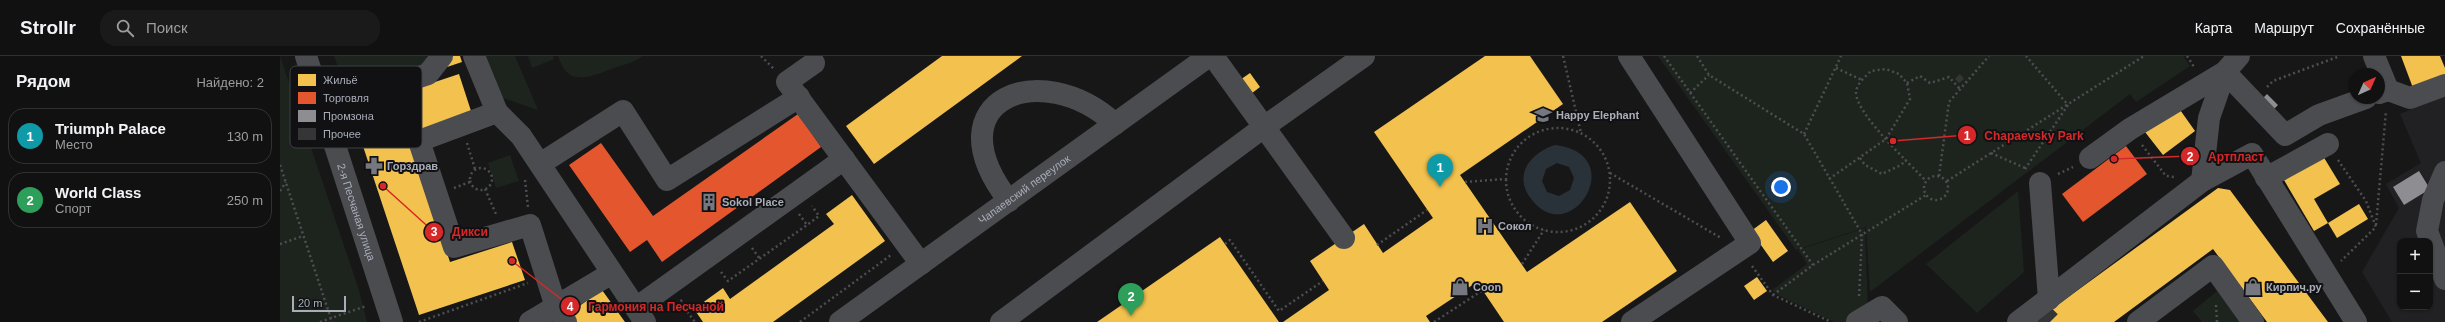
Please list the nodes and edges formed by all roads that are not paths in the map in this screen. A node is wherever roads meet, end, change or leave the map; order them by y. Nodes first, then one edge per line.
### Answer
1 (442, 56) edge
2 (474, 56) edge
3 (1209, 56) edge
4 (1213, 56) edge
5 (1364, 56) edge
6 (1629, 56) edge
7 (2239, 56) edge
8 (2374, 56) edge
9 (814, 64) dead end
10 (2377, 68) edge
11 (2225, 72) junction
12 (422, 76) edge
13 (2445, 85) edge
14 (2385, 92) edge
15 (799, 97) junction
16 (2349, 104) edge
17 (497, 112) junction
18 (1115, 124) junction
19 (1264, 127) junction
20 (422, 140) edge
21 (2328, 144) road end
22 (336, 148) edge
23 (421, 148) edge
24 (2090, 158) road end
25 (844, 159) junction
26 (540, 164) junction
27 (2445, 172) edge
28 (2266, 178) junction
29 (2202, 181) junction
30 (2040, 183) road end
31 (1009, 201) junction
32 (1344, 238) dead end
33 (922, 264) junction
34 (612, 273) junction
35 (2445, 279) edge
36 (2043, 308) junction
37 (561, 315) edge
38 (640, 315) edge
39 (392, 322) edge
40 (530, 322) edge
41 (840, 322) edge
42 (1002, 322) edge
43 (1632, 322) edge
44 (1858, 322) edge
45 (1897, 322) edge
46 (2018, 322) edge
47 (2138, 322) edge
48 (2253, 322) edge
49 (2356, 322) edge

1 - 12 street
2 - 17 street
3 - 18 street, Чапаевский переулок
4 - 19 street
5 - 19 street
6 - 43 street
7 - 11 street
8 - 10 street
9 - 15 street
11 - 16 street
11 - 24 street
11 - 29 street
13 - 14 street
15 - 25 street
15 - 26 street
17 - 20 street
17 - 26 street
18 - 31 street, Чапаевский переулок
18 - 31 street
19 - 32 street
19 - 42 street
21 - 28 street
22 - 39 street, 2-я Песчаная улица
23 - 37 street
25 - 33 street
25 - 38 street
26 - 34 street
27 - 35 street
28 - 29 street
28 - 49 street
29 - 36 street
30 - 36 street
31 - 33 street, Чапаевский переулок
33 - 41 street, Чапаевский переулок
34 - 37 street
34 - 38 street
36 - 46 street
37 - 40 street
44 - 45 street
47 - 48 street

